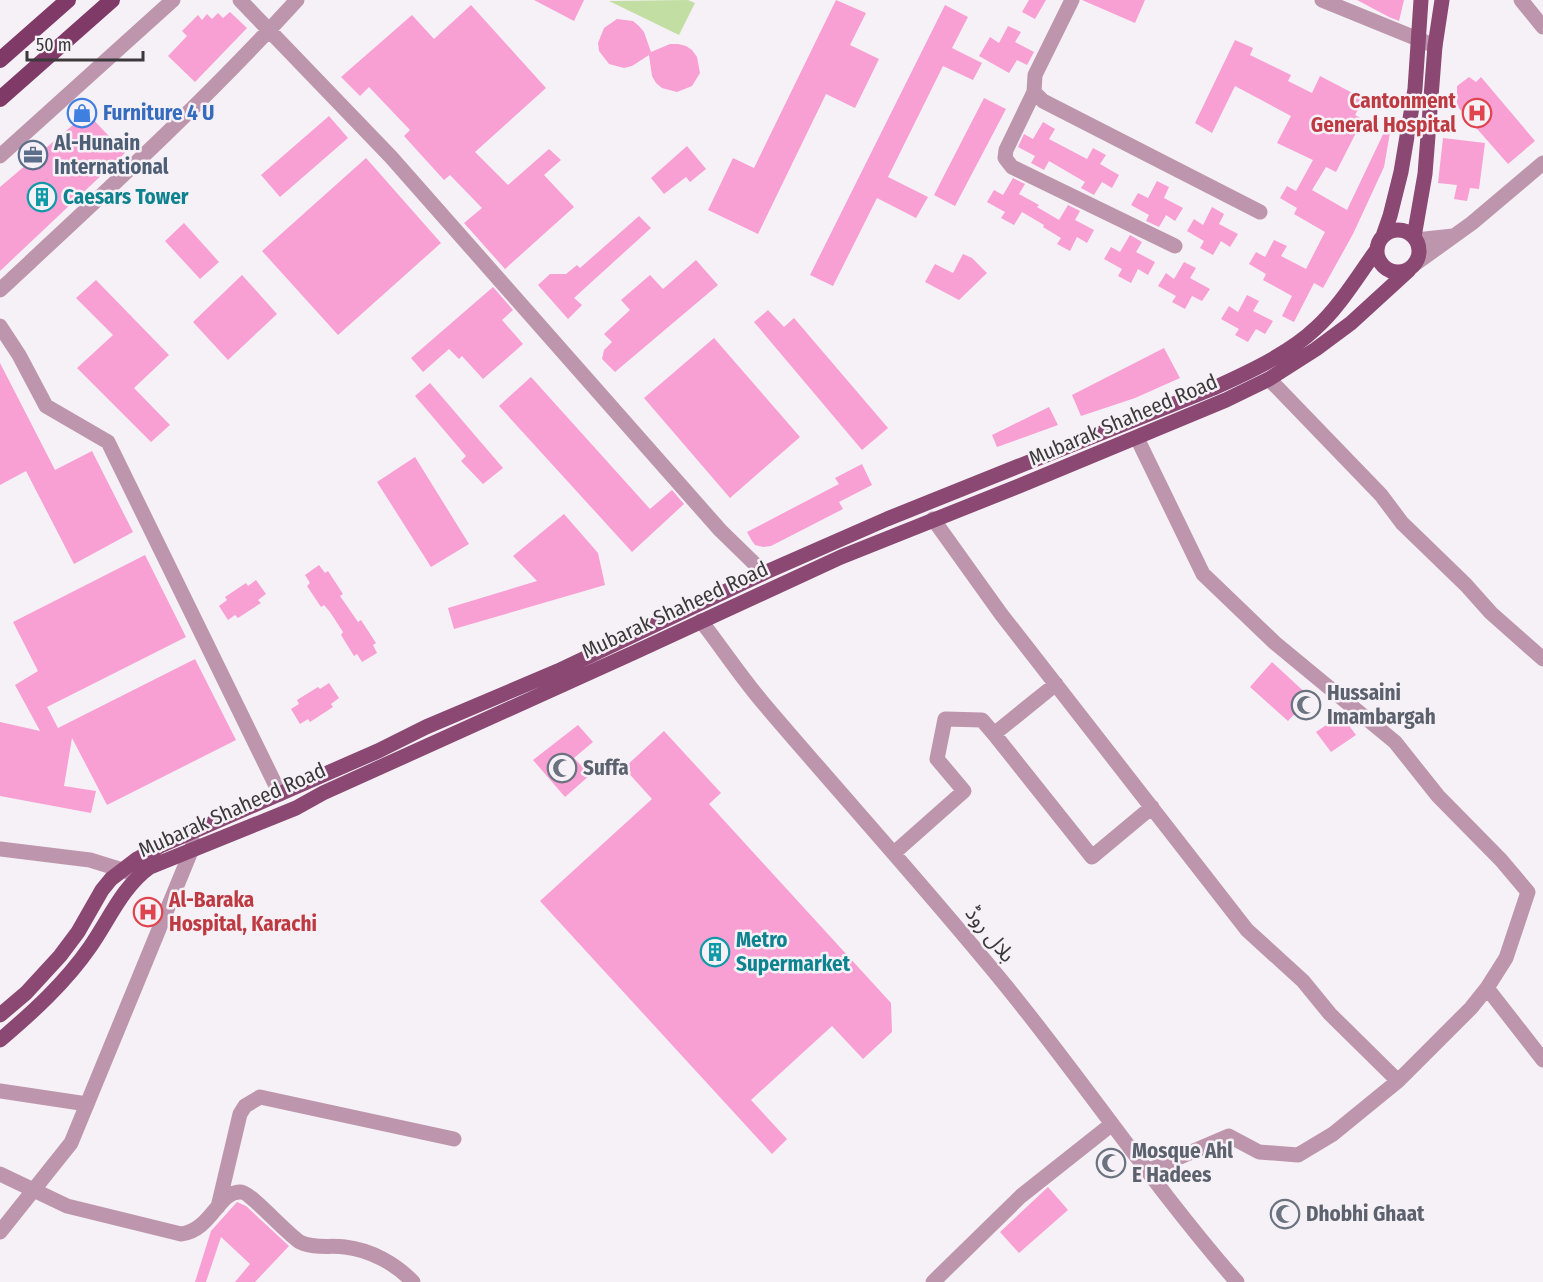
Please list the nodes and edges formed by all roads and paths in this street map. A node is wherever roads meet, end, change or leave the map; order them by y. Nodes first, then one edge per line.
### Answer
1 (68, 0) edge
2 (112, 0) edge
3 (173, 0) edge
4 (240, 0) edge
5 (297, 0) edge
6 (1072, 0) edge
7 (1322, 0) edge
8 (1421, 0) edge
9 (1442, 0) edge
10 (1521, 0) edge
11 (1543, 27) edge
12 (269, 31) junction
13 (1416, 40) junction
14 (1435, 46) junction
15 (0, 60) edge
16 (1034, 92) junction
17 (0, 99) edge
18 (0, 156) edge
19 (1543, 163) edge
20 (1260, 212) dead end
21 (1456, 235) junction
22 (1383, 236) junction
23 (1415, 239) junction
24 (1175, 246) dead end
25 (1376, 251) junction
26 (1412, 267) junction
27 (0, 290) edge
28 (0, 326) edge
29 (1269, 379) junction
30 (1137, 438) junction
31 (933, 519) junction
32 (764, 573) junction
33 (701, 621) junction
34 (1543, 658) edge
35 (1056, 684) junction
36 (994, 734) junction
37 (280, 794) junction
38 (1152, 807) junction
39 (194, 830) junction
40 (0, 849) edge
41 (192, 849) junction
42 (894, 853) junction
43 (121, 869) junction
44 (137, 876) junction
45 (1487, 988) junction
46 (0, 1015) edge
47 (0, 1040) edge
48 (1543, 1060) edge
49 (1398, 1081) junction
50 (0, 1091) edge
51 (87, 1104) junction
52 (1112, 1124) junction
53 (454, 1139) dead end
54 (1147, 1171) junction
55 (0, 1174) edge
56 (35, 1190) junction
57 (218, 1207) junction
58 (0, 1232) edge
59 (407, 1279) edge
60 (933, 1282) edge
61 (1237, 1282) edge

1 - 15 highway
2 - 17 highway
3 - 18 street
4 - 12 street
5 - 12 street
6 - 16 street
7 - 13 street
8 - 13 main road
9 - 14 main road
10 - 11 street
12 - 27 street
12 - 32 street
13 - 14 street
13 - 22 main road
14 - 23 main road
16 - 20 street
16 - 24 street
19 - 21 street, Mubarak Shaheed Road
21 - 23 street
21 - 26 street, Mubarak Shaheed Road
22 - 23 main road
22 - 25 main road
23 - 26 main road
25 - 26 main road
25 - 32 main road, Mubarak Shaheed Road
26 - 29 main road, Mubarak Shaheed Road
28 - 37 street
29 - 30 main road, Mubarak Shaheed Road
29 - 34 street
30 - 31 main road, Mubarak Shaheed Road
30 - 45 street
31 - 33 main road, Mubarak Shaheed Road
31 - 35 street
32 - 37 main road, Mubarak Shaheed Road
33 - 41 main road, Mubarak Shaheed Road
33 - 42 street, بلال روڈ
35 - 36 street
35 - 38 street
36 - 38 street
36 - 42 street
37 - 39 main road, Mubarak Shaheed Road
38 - 49 street
39 - 41 street
39 - 43 main road, Mubarak Shaheed Road
40 - 43 street
41 - 44 main road, Mubarak Shaheed Road
41 - 51 street
42 - 52 street, بلال روڈ
43 - 44 street
43 - 46 main road, Mubarak Shaheed Road
44 - 47 main road, Mubarak Shaheed Road
45 - 48 street
45 - 49 street
49 - 54 street
50 - 51 street
51 - 56 street
52 - 54 street, بلال روڈ
52 - 60 street
53 - 57 street
54 - 61 street, بلال روڈ
55 - 56 street
56 - 57 street
56 - 58 street
57 - 59 street

